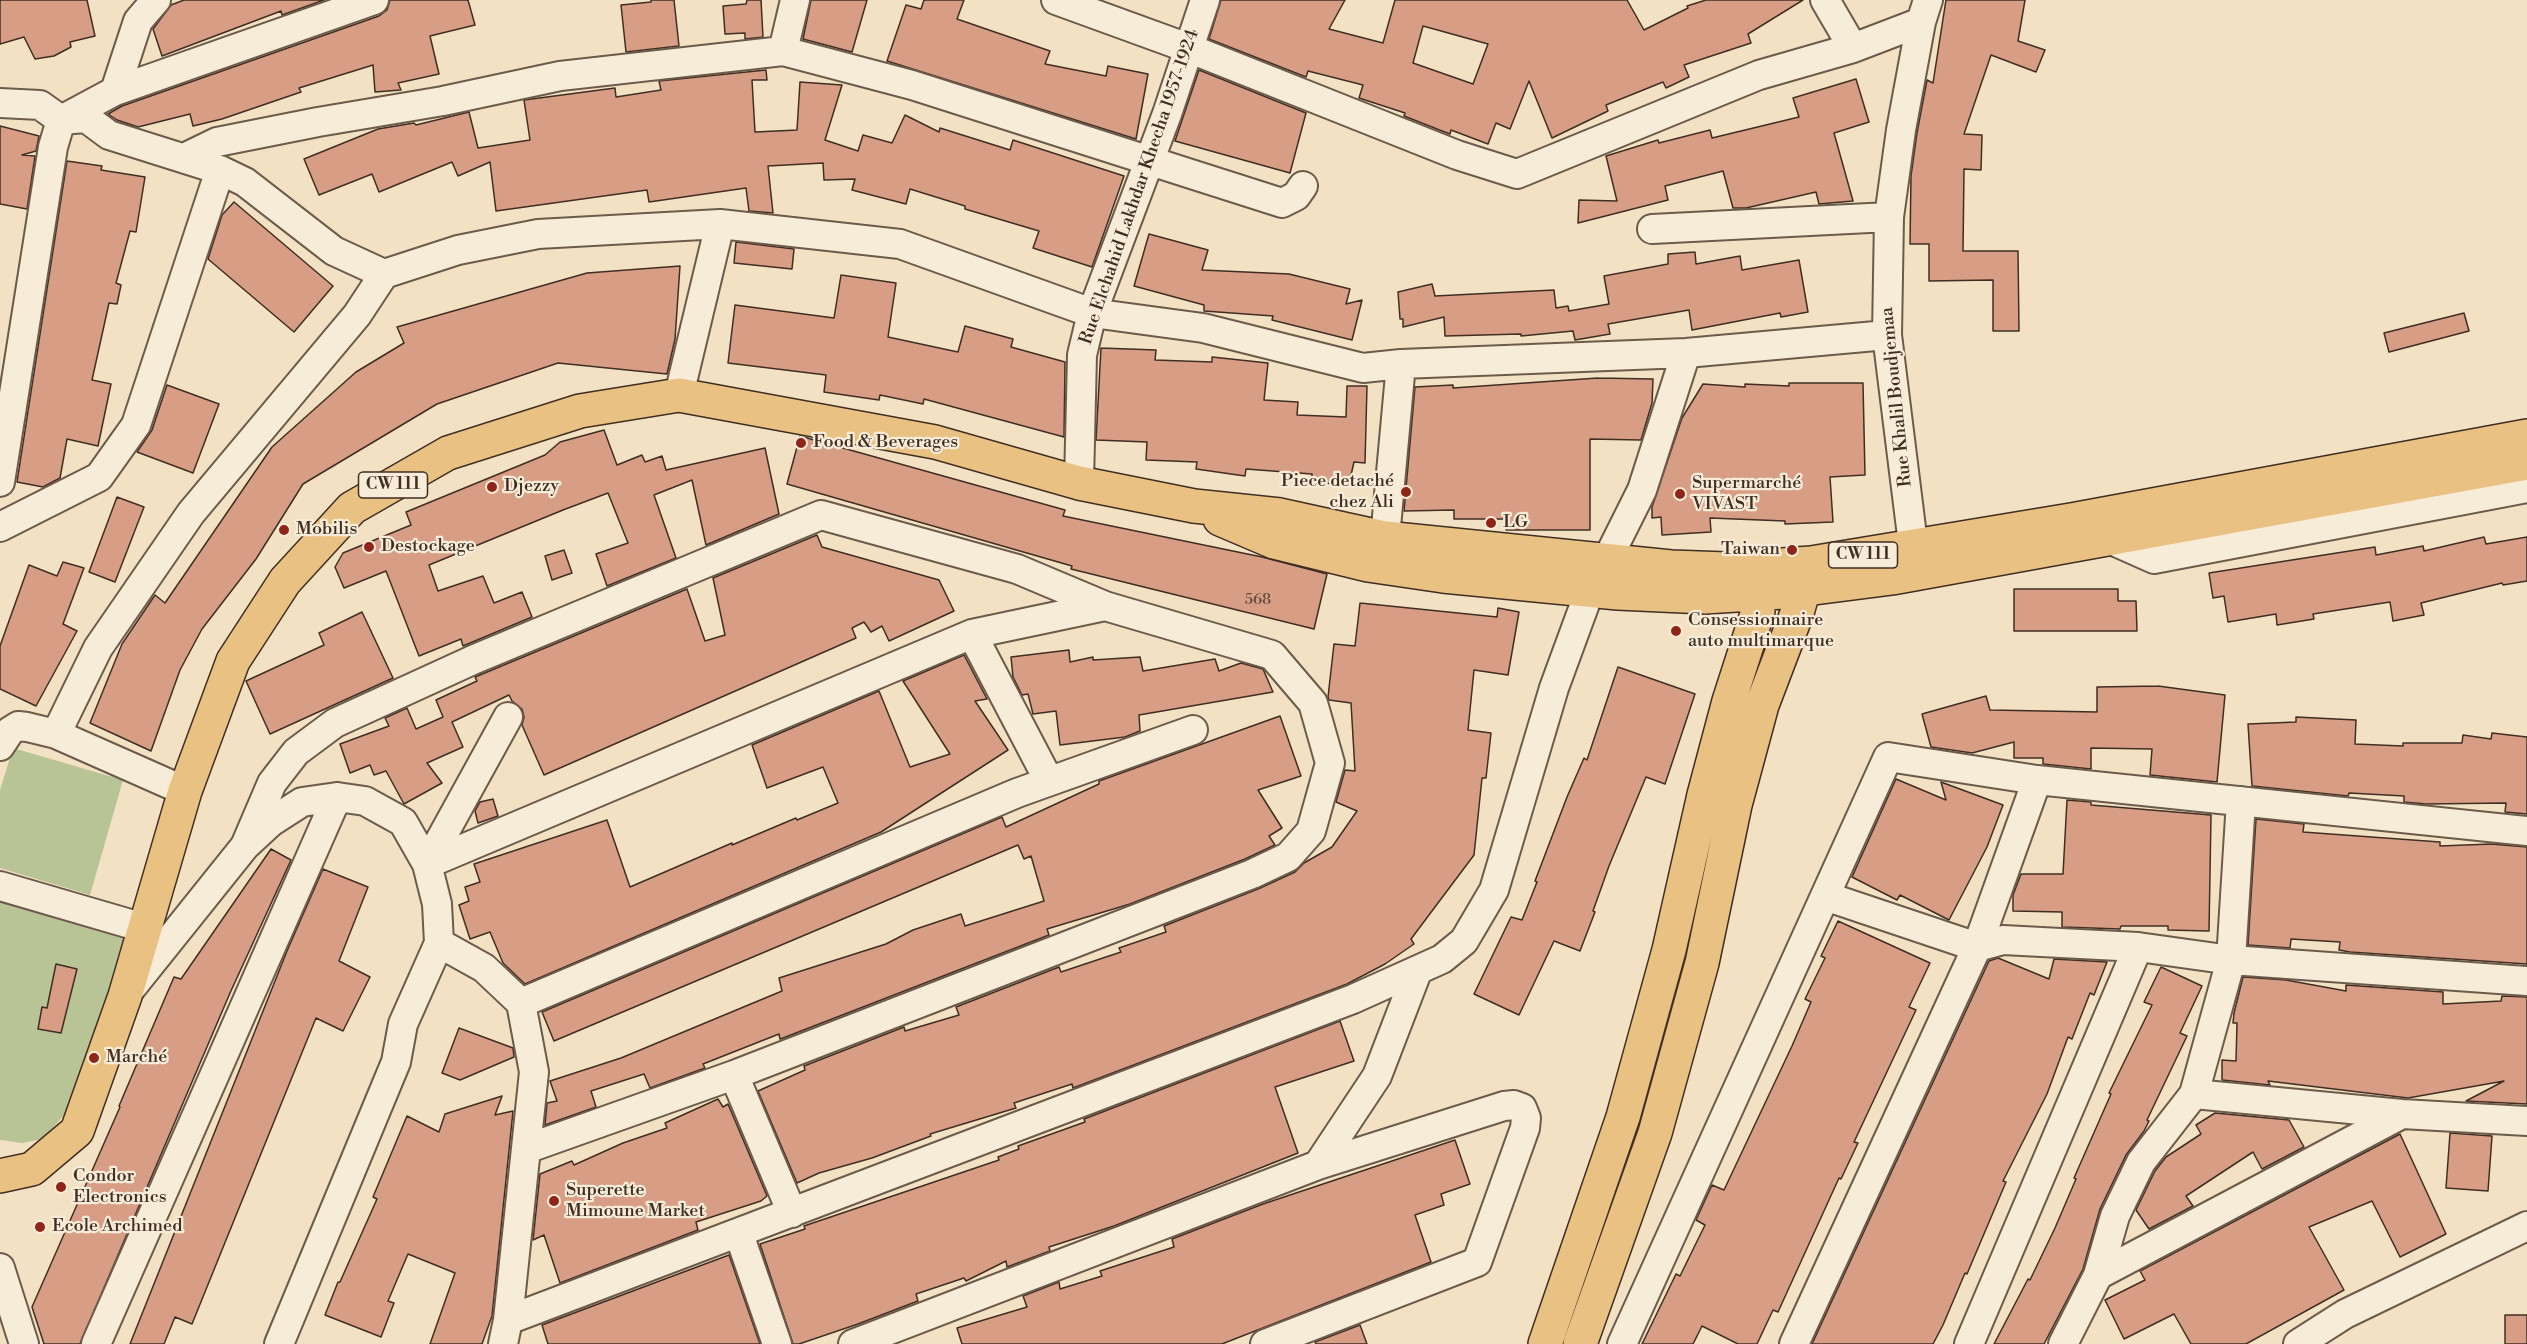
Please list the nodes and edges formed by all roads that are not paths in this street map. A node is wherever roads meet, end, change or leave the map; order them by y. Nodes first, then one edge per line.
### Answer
1 (156, 0) edge
2 (374, 0) edge
3 (795, 0) edge
4 (1056, 0) edge
5 (1205, 0) edge
6 (1825, 0) edge
7 (1924, 11) edge
8 (1188, 48) junction
9 (1853, 48) junction
10 (783, 51) junction
11 (115, 91) junction
12 (0, 103) edge
13 (61, 120) junction
14 (184, 158) junction
15 (1149, 160) junction
16 (220, 170) junction
17 (1303, 186) dead end
18 (1889, 217) junction
19 (720, 224) junction
20 (1652, 229) dead end
21 (384, 274) junction
22 (1092, 313) junction
23 (1887, 334) junction
24 (1686, 353) junction
25 (1401, 364) junction
26 (679, 395) junction
27 (2527, 436) edge
28 (2527, 463) edge
29 (0, 482) edge
30 (1079, 483) junction
31 (2527, 488) edge
32 (1194, 506) junction
33 (0, 527) edge
34 (1385, 538) junction
35 (2109, 539) junction
36 (1607, 560) junction
37 (1915, 560) junction
38 (1807, 576) junction
39 (1760, 581) junction
40 (1590, 590) junction
41 (1105, 606) junction
42 (972, 634) junction
43 (508, 717) dead end
44 (1193, 730) dead end
45 (56, 734) junction
46 (0, 746) edge
47 (2037, 780) junction
48 (1048, 781) junction
49 (185, 791) junction
50 (337, 798) junction
51 (2241, 801) junction
52 (2527, 831) edge
53 (245, 846) junction
54 (427, 864) junction
55 (0, 886) edge
56 (1825, 896) junction
57 (144, 928) junction
58 (439, 943) junction
59 (1977, 947) junction
60 (2138, 947) junction
61 (2231, 960) junction
62 (1417, 972) junction
63 (2527, 981) edge
64 (125, 996) junction
65 (520, 1002) junction
66 (734, 1075) junction
67 (2194, 1094) junction
68 (2402, 1114) junction
69 (2527, 1121) edge
70 (526, 1149) junction
71 (1318, 1165) junction
72 (0, 1176) edge
73 (792, 1213) junction
74 (2524, 1231) edge
75 (739, 1234) junction
76 (0, 1268) edge
77 (2098, 1275) junction
78 (506, 1332) edge
79 (24, 1344) edge
80 (96, 1344) edge
81 (279, 1344) edge
82 (777, 1344) edge
83 (853, 1344) edge
84 (1265, 1344) edge
85 (1545, 1344) edge
86 (1580, 1344) edge
87 (1622, 1344) edge
88 (1794, 1344) edge
89 (1969, 1344) edge
90 (2063, 1344) edge
91 (2298, 1344) edge

1 - 11 street
2 - 11 street
3 - 10 street
4 - 8 street
5 - 8 street, Rue Elchahid Lakhdar Khecha 1957-1924
6 - 9 street
7 - 9 street
7 - 18 street, Rue Khalil Boudjemaa
8 - 9 street
8 - 15 street, Rue Elchahid Lakhdar Khecha 1957-1924
10 - 14 street
10 - 15 street
11 - 13 street
12 - 13 street
13 - 14 street
13 - 29 street
14 - 16 street
15 - 17 street
15 - 22 street, Rue Elchahid Lakhdar Khecha 1957-1924
16 - 21 street
16 - 33 street
18 - 20 street
18 - 23 street, Rue Khalil Boudjemaa
19 - 21 street
19 - 22 street
19 - 26 street
21 - 45 street
22 - 25 street
22 - 30 street, Rue Elchahid Lakhdar Khecha 1957-1924
23 - 24 street
23 - 37 street, Rue Khalil Boudjemaa
24 - 25 street
24 - 36 street
25 - 34 street
26 - 30 main road, CW 111
26 - 49 main road, CW 111
27 - 37 main road, CW 111
28 - 35 main road
30 - 32 main road, CW 111
31 - 35 street
32 - 34 main road, CW 111
32 - 40 main road
34 - 36 main road, CW 111
35 - 37 main road
36 - 39 main road, CW 111
37 - 38 main road
38 - 39 main road
38 - 86 main road
39 - 40 main road
39 - 85 main road
40 - 62 street
41 - 42 street
41 - 53 street
41 - 66 street
42 - 48 street
42 - 54 street
43 - 54 street
44 - 48 street
45 - 46 street
45 - 49 street
47 - 51 street
47 - 56 street
47 - 59 street
48 - 65 street
49 - 57 main road, CW 111
50 - 53 street
50 - 54 street
50 - 80 street
51 - 52 street
51 - 61 street
53 - 64 street
54 - 58 street
55 - 57 street
56 - 59 street
56 - 87 street
57 - 64 main road, CW 111
58 - 65 street
58 - 81 street
59 - 60 street
59 - 88 street
60 - 61 street
60 - 89 street
61 - 63 street
61 - 67 street
62 - 71 street
62 - 73 street
64 - 72 main road, CW 111
65 - 70 street
66 - 70 street
66 - 73 street
67 - 68 street
67 - 77 street
68 - 69 street
68 - 77 street
70 - 78 street
71 - 83 street
71 - 84 street
73 - 75 street
74 - 91 street
75 - 78 street
75 - 82 street
76 - 79 street
77 - 90 street

